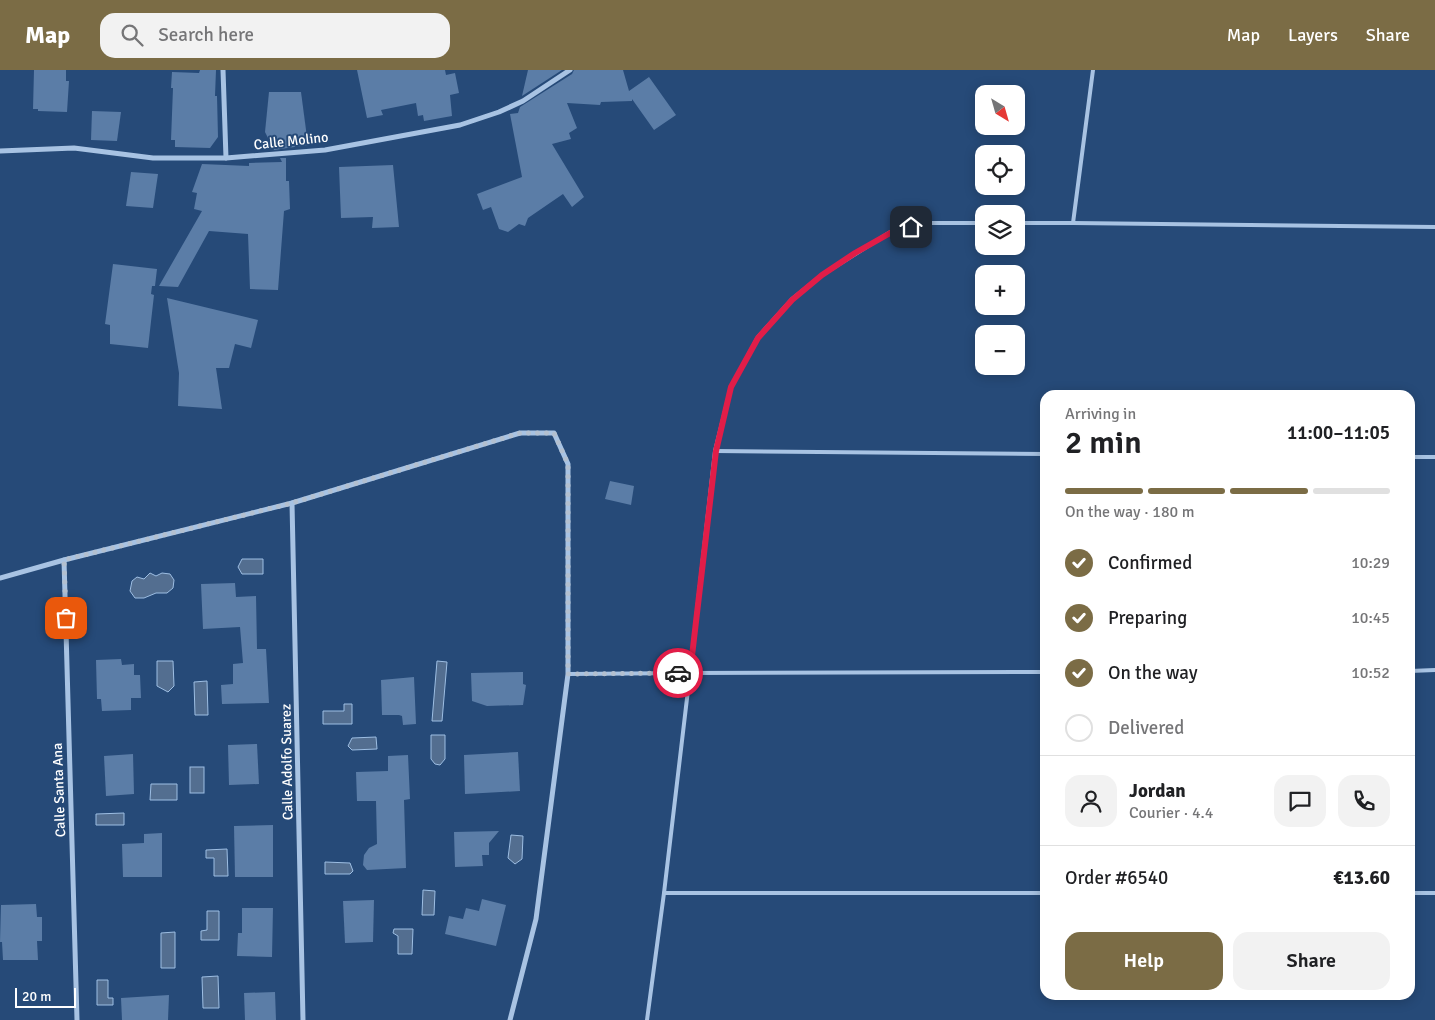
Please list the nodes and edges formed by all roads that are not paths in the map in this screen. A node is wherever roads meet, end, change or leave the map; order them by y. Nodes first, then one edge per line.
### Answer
1 (223, 70) edge
2 (570, 70) edge
3 (1093, 70) edge
4 (0, 151) edge
5 (226, 158) junction
6 (975, 223) edge
7 (1025, 223) edge
8 (1073, 223) junction
9 (1435, 227) edge
10 (716, 451) junction
11 (1040, 454) edge
12 (1415, 457) edge
13 (1435, 458) edge
14 (292, 503) junction
15 (64, 560) junction
16 (0, 578) edge
17 (1415, 670) edge
18 (1435, 670) edge
19 (1040, 672) edge
20 (690, 673) junction
21 (568, 674) junction
22 (664, 893) junction
23 (1040, 893) edge
24 (1415, 893) edge
25 (1435, 893) edge
26 (77, 1020) edge
27 (303, 1020) edge
28 (510, 1020) edge
29 (647, 1020) edge

1 - 5 street
2 - 5 street, Calle Molino
3 - 8 lane
4 - 5 street, Calle Molino
6 - 10 lane
7 - 8 lane
8 - 9 lane
10 - 11 lane
10 - 20 lane
12 - 13 lane
14 - 15 street
14 - 21 street
14 - 27 street, Calle Adolfo Suarez
15 - 16 street
15 - 26 street, Calle Santa Ana
17 - 18 lane
19 - 20 lane
20 - 21 lane
20 - 22 lane
21 - 28 street
22 - 23 lane
22 - 29 lane
24 - 25 lane

